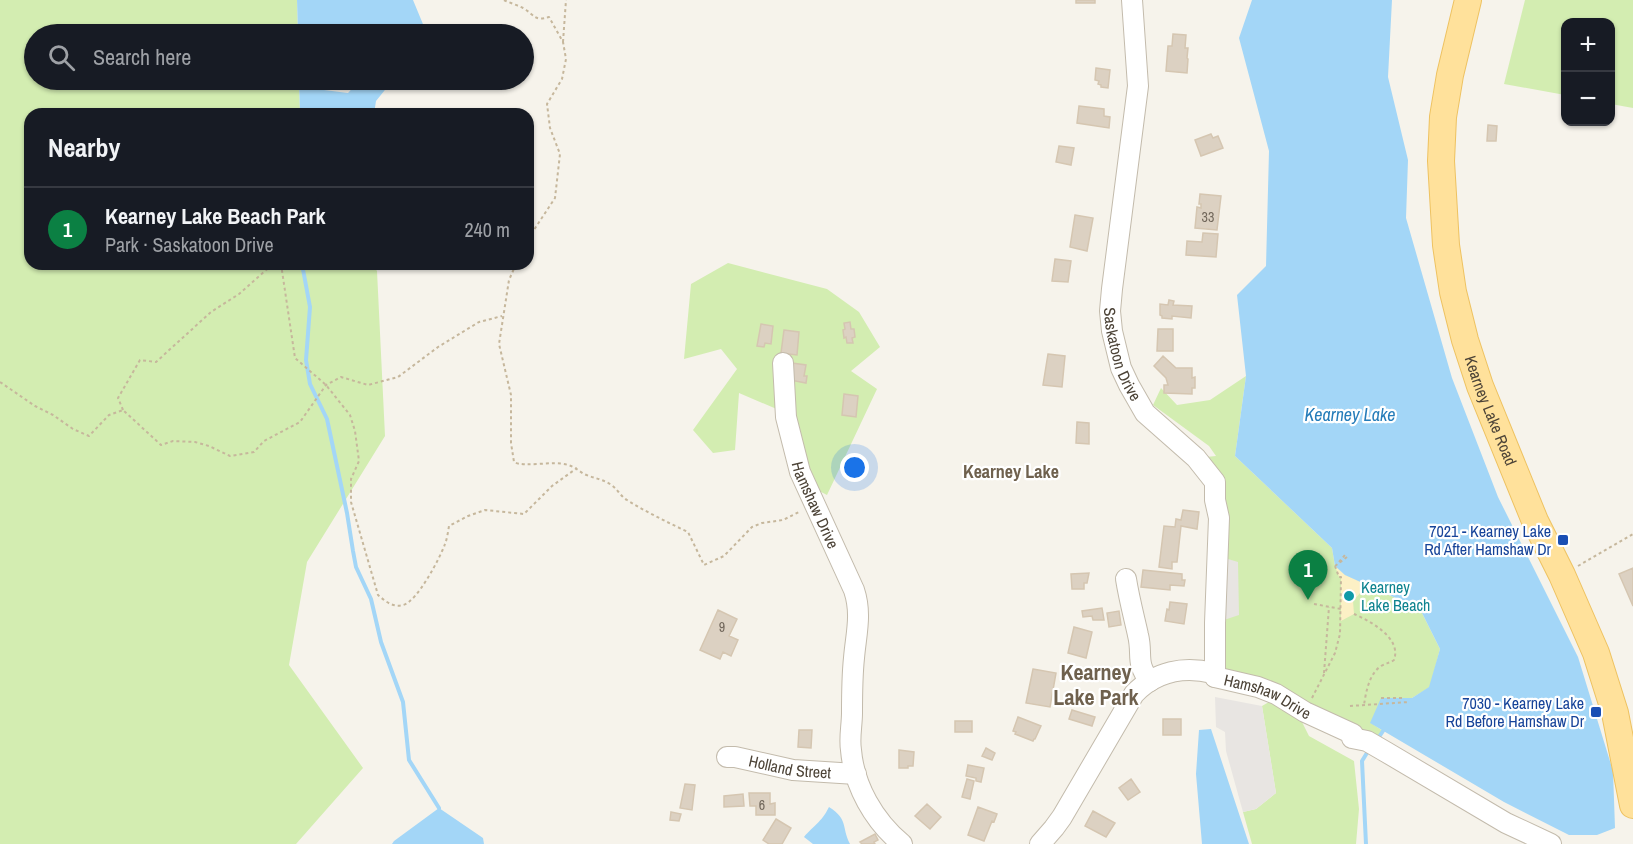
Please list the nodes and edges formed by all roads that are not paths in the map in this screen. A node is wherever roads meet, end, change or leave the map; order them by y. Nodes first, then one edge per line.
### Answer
1 (1132, 0) edge
2 (1468, 0) edge
3 (783, 363) dead end
4 (1126, 579) dead end
5 (1215, 677) junction
6 (1150, 681) junction
7 (727, 758) dead end
8 (856, 774) junction
9 (1633, 805) edge
10 (1045, 842) edge
11 (902, 844) edge
12 (1551, 844) edge

1 - 5 street, Saskatoon Drive
2 - 9 main road, Kearney Lake Road
3 - 8 street, Hamshaw Drive
4 - 6 street
5 - 6 street, Hamshaw Drive
5 - 12 street, Hamshaw Drive
6 - 10 street, Hamshaw Drive
7 - 8 street, Holland Street
8 - 11 street, Hamshaw Drive

